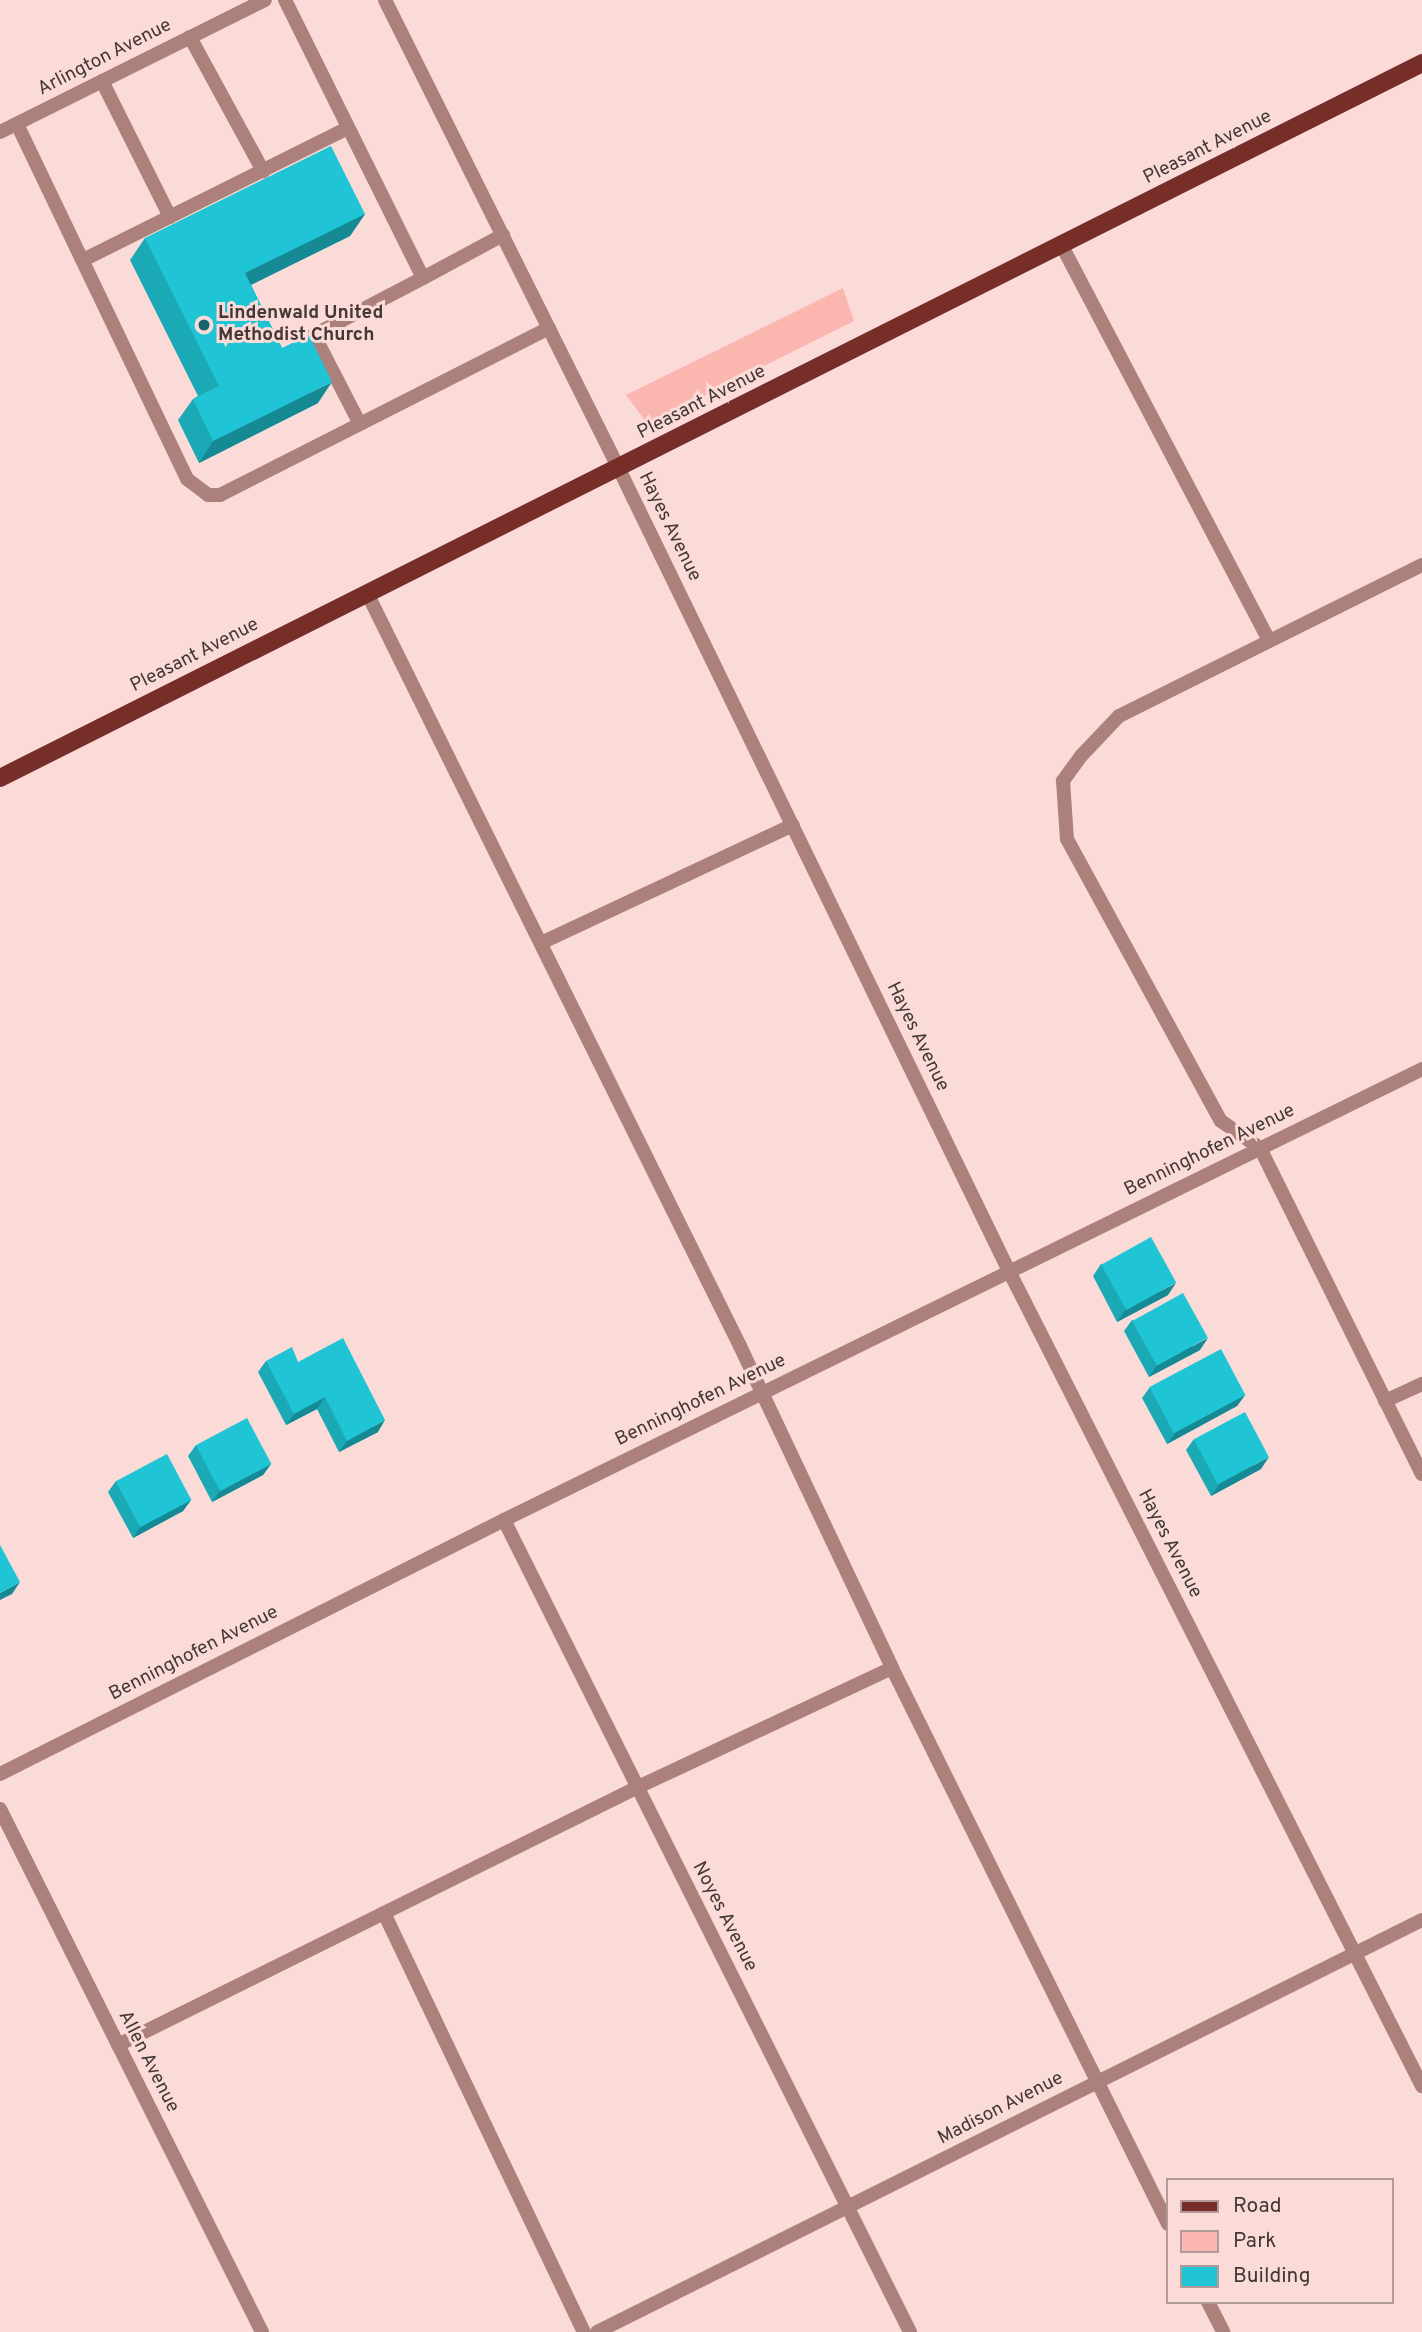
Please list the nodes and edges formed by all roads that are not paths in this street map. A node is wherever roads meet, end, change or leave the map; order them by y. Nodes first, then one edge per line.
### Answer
1 (264, 0) edge
2 (285, 0) edge
3 (385, 0) edge
4 (190, 37) junction
5 (1422, 63) edge
6 (102, 81) junction
7 (17, 124) junction
8 (348, 128) junction
9 (0, 132) edge
10 (263, 171) junction
11 (170, 217) junction
12 (503, 234) junction
13 (1062, 246) junction
14 (83, 260) junction
15 (423, 278) junction
16 (549, 328) junction
17 (360, 424) junction
18 (619, 469) junction
19 (1422, 565) edge
20 (367, 593) junction
21 (1269, 641) junction
22 (0, 778) edge
23 (793, 825) junction
24 (541, 943) junction
25 (1422, 1069) edge
26 (1260, 1148) junction
27 (1009, 1271) junction
28 (1422, 1384) edge
29 (763, 1392) junction
30 (1385, 1401) junction
31 (1422, 1474) edge
32 (504, 1520) junction
33 (892, 1668) junction
34 (0, 1774) edge
35 (638, 1787) junction
36 (0, 1809) edge
37 (384, 1913) junction
38 (1422, 1920) edge
39 (1355, 1953) junction
40 (118, 2045) junction
41 (1097, 2083) junction
42 (1422, 2086) edge
43 (848, 2207) junction
44 (1166, 2220) edge
45 (1209, 2304) edge
46 (262, 2332) edge
47 (584, 2332) edge
48 (597, 2332) edge
49 (910, 2332) edge
50 (1223, 2332) edge

1 - 4 street, Arlington Avenue
2 - 8 street
3 - 12 street, Hayes Avenue
4 - 6 street, Arlington Avenue
4 - 10 street
5 - 13 main road, Pleasant Avenue
6 - 7 street, Arlington Avenue
6 - 11 street
7 - 9 street, Arlington Avenue
7 - 14 street
8 - 10 street
8 - 15 street
10 - 11 street
11 - 14 street
12 - 15 street
12 - 16 street, Hayes Avenue
13 - 18 main road, Pleasant Avenue
13 - 21 street
14 - 17 street
15 - 17 street
16 - 17 street
16 - 18 street, Hayes Avenue
18 - 20 main road, Pleasant Avenue
18 - 23 street, Hayes Avenue
19 - 21 street
20 - 22 main road, Pleasant Avenue
20 - 24 street
21 - 26 street
23 - 24 street
23 - 27 street, Hayes Avenue
24 - 29 street
25 - 26 street, Benninghofen Avenue
26 - 27 street, Benninghofen Avenue
26 - 30 street
27 - 29 street, Benninghofen Avenue
27 - 39 street, Hayes Avenue
28 - 30 street
29 - 32 street, Benninghofen Avenue
29 - 33 street
30 - 31 street
32 - 34 street, Benninghofen Avenue
32 - 35 street, Noyes Avenue
33 - 35 street
33 - 41 street
35 - 37 street
35 - 43 street, Noyes Avenue
36 - 40 street, Allen Avenue
37 - 40 street
37 - 47 street
38 - 39 street, Madison Avenue
39 - 41 street, Madison Avenue
39 - 42 street, Hayes Avenue
40 - 46 street, Allen Avenue
41 - 43 street, Madison Avenue
41 - 44 street
43 - 48 street, Madison Avenue
43 - 49 street, Noyes Avenue
45 - 50 street

